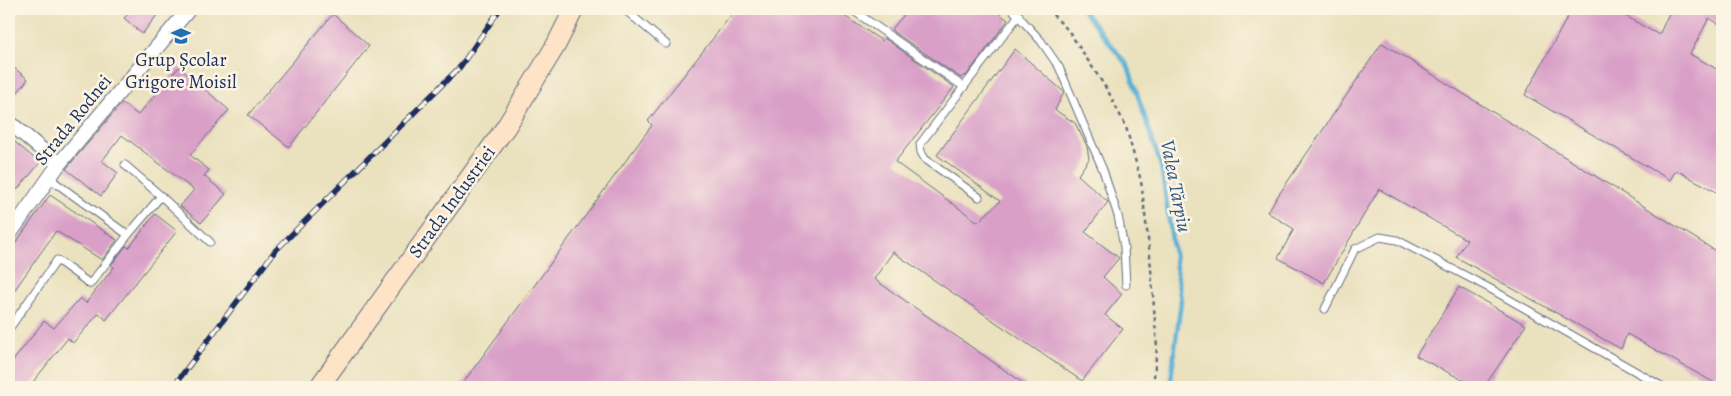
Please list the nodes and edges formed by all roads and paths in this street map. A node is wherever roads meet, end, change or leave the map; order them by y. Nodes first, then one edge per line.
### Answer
1 (189, 9) edge
2 (574, 9) edge
3 (624, 9) edge
4 (851, 9) edge
5 (1012, 9) edge
6 (1047, 9) edge
7 (1019, 15) junction
8 (666, 44) dead end
9 (964, 87) junction
10 (9, 122) edge
11 (59, 164) junction
12 (125, 164) dead end
13 (50, 178) junction
14 (161, 196) junction
15 (979, 197) dead end
16 (9, 235) edge
17 (128, 235) junction
18 (210, 242) dead end
19 (1126, 285) dead end
20 (1325, 309) dead end
21 (9, 329) edge
22 (319, 387) edge
23 (1153, 387) edge
24 (1663, 387) edge

1 - 11 street, Strada Rodnei
2 - 22 street, Strada Industriei
3 - 8 lane
4 - 9 lane
5 - 7 lane
6 - 23 path
7 - 9 lane
7 - 19 lane
9 - 15 lane
10 - 11 street
11 - 13 street, Strada Rodnei
12 - 14 lane
13 - 16 street, Strada Rodnei
13 - 17 lane
14 - 17 lane
14 - 18 lane
17 - 21 lane
20 - 24 lane

